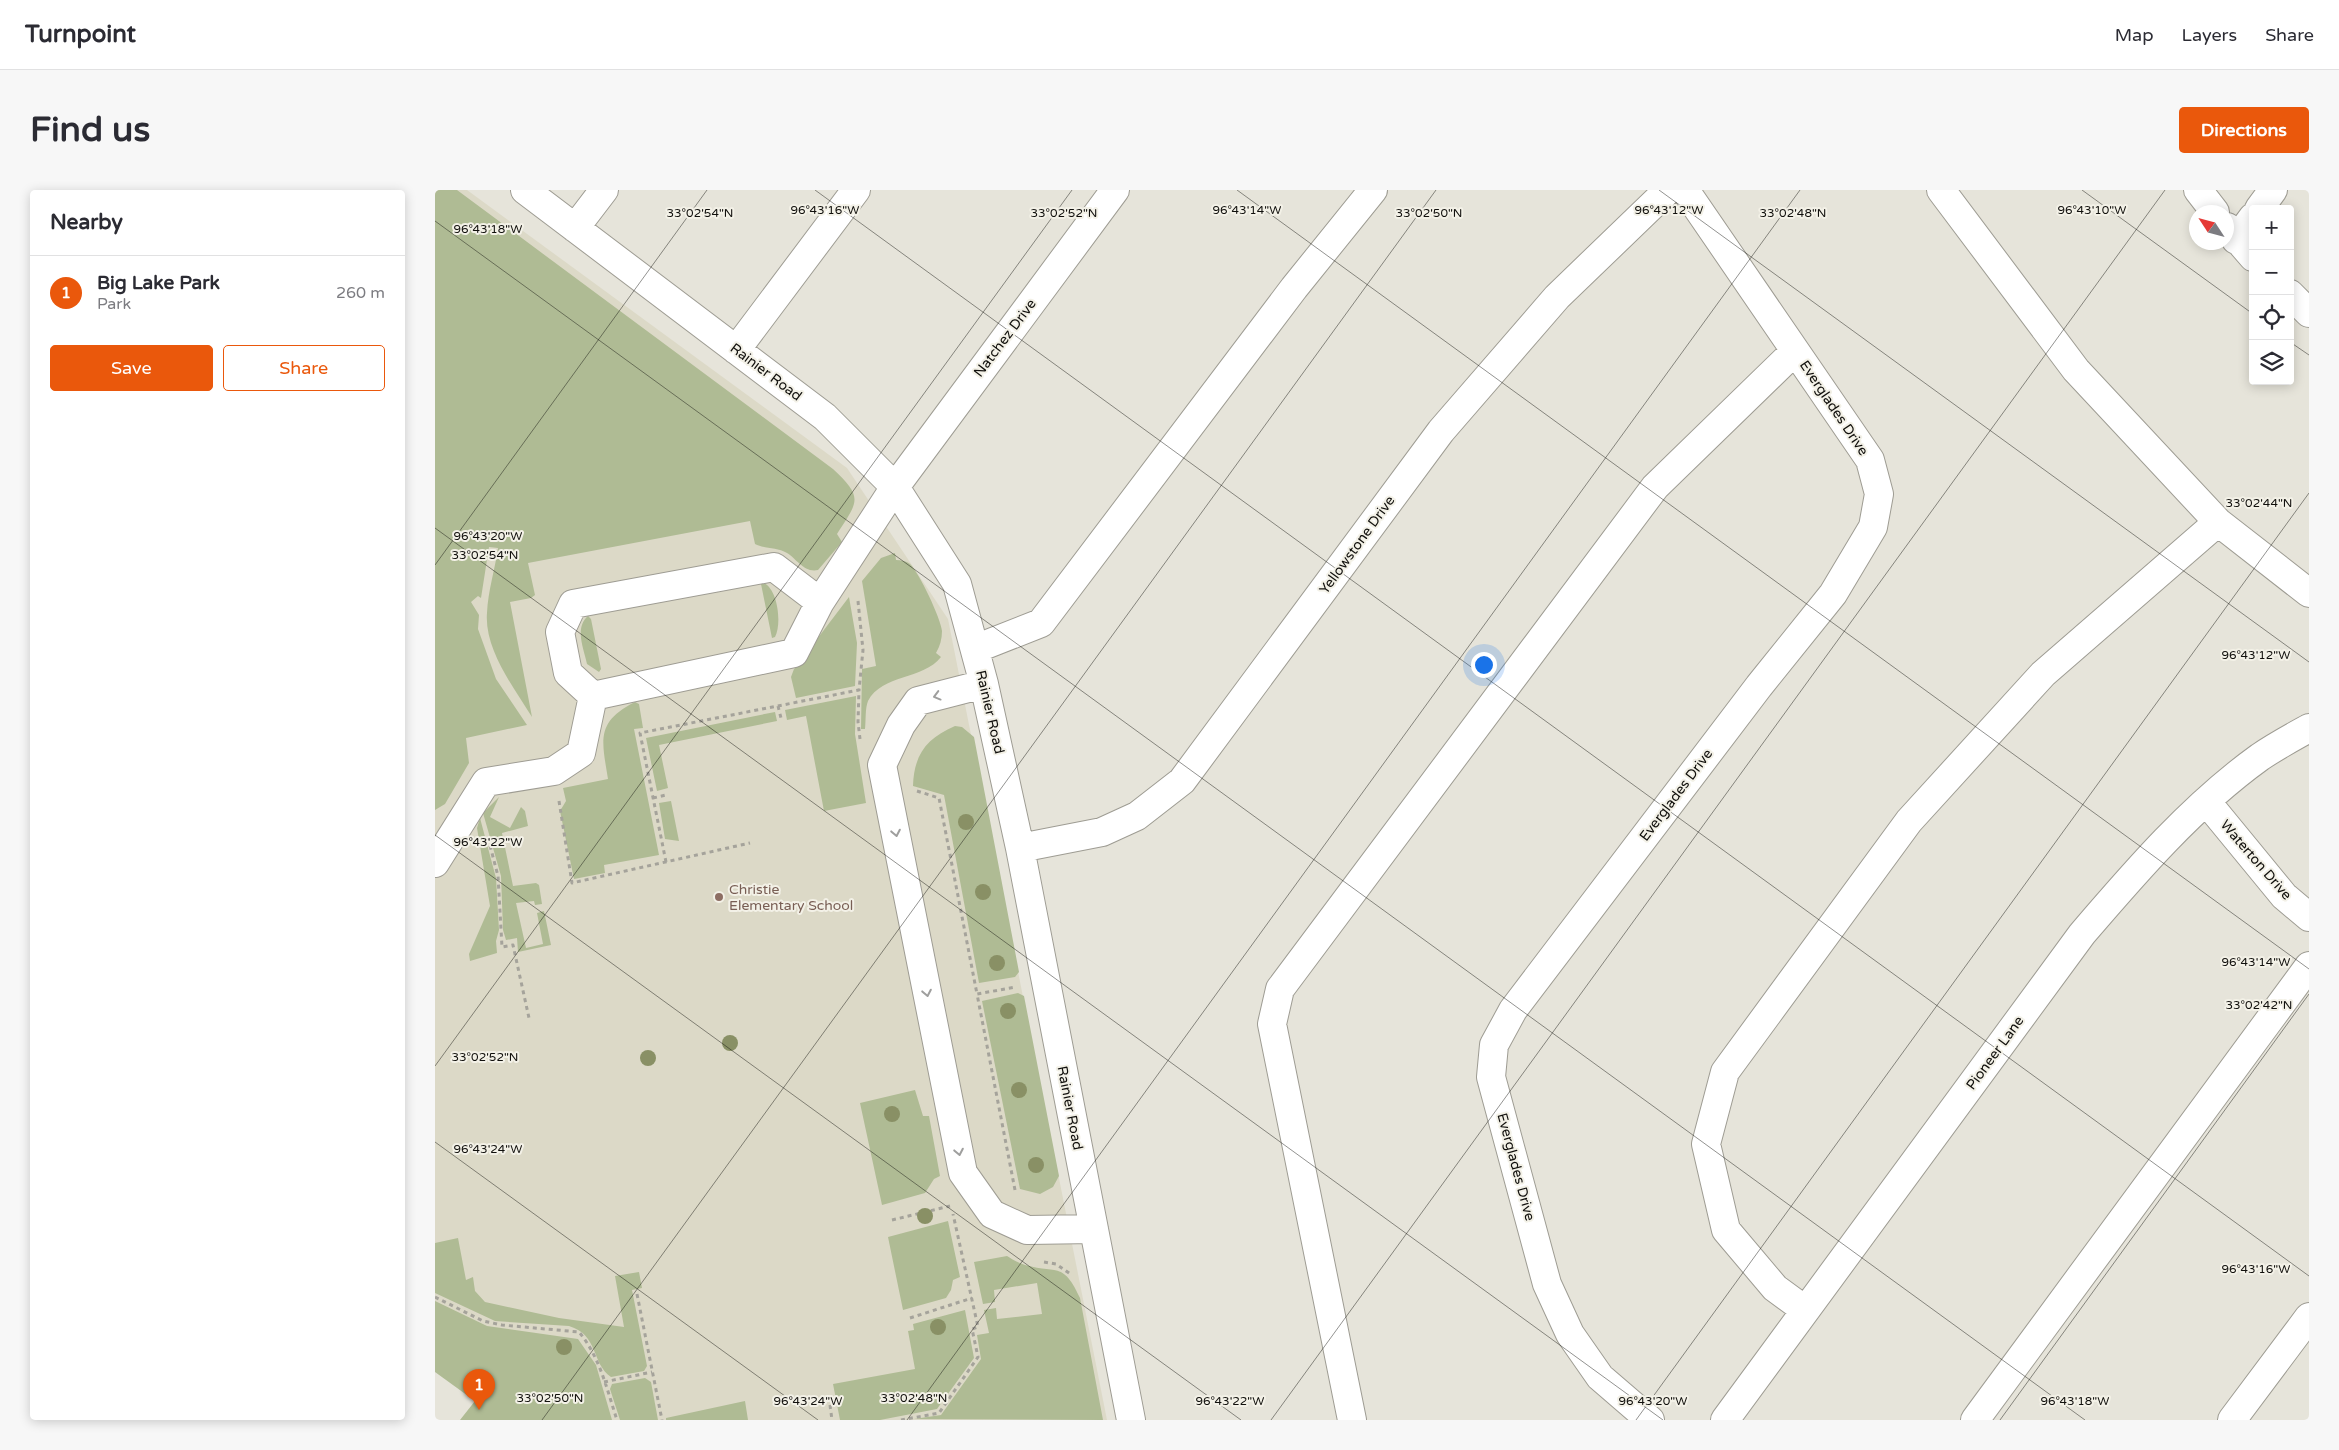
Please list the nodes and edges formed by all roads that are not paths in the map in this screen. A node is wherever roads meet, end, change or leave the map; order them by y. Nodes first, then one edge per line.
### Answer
1 (525, 190) edge
2 (604, 190) edge
3 (856, 190) edge
4 (1115, 190) edge
5 (1373, 190) edge
6 (1668, 190) edge
7 (1685, 190) edge
8 (1941, 190) edge
9 (2198, 190) edge
10 (2273, 190) edge
11 (2210, 205) edge
12 (2262, 205) edge
13 (2249, 224) edge
14 (575, 228) junction
15 (2238, 241) edge
16 (2291, 295) edge
17 (2309, 313) edge
18 (736, 350) junction
19 (1795, 351) junction
20 (895, 487) junction
21 (2218, 522) junction
22 (2309, 592) edge
23 (820, 602) junction
24 (975, 649) junction
25 (984, 684) junction
26 (593, 696) junction
27 (2309, 728) edge
28 (2206, 801) junction
29 (1020, 848) junction
30 (435, 863) edge
31 (2309, 917) edge
32 (2309, 966) edge
33 (1094, 1229) junction
34 (1805, 1310) junction
35 (2309, 1317) edge
36 (1131, 1420) edge
37 (1352, 1420) edge
38 (1649, 1420) edge
39 (1725, 1420) edge
40 (1975, 1420) edge
41 (2233, 1420) edge

1 - 14 street, Rainier Road
2 - 14 street
3 - 18 street
4 - 20 street, Natchez Drive
5 - 24 street
6 - 29 street, Yellowstone Drive
7 - 19 street, Everglades Drive
8 - 21 street
9 - 11 street
10 - 12 street
13 - 15 street
14 - 18 street, Rainier Road
16 - 17 street
18 - 20 street, Rainier Road
19 - 37 street
19 - 38 street, Everglades Drive
20 - 23 street, Natchez Drive
20 - 24 street, Rainier Road
21 - 22 street
21 - 34 street
23 - 26 street, Natchez Drive
23 - 26 street
24 - 25 street, Rainier Road
25 - 29 street, Rainier Road
25 -> 33 street
26 - 30 street
27 - 28 street, Pioneer Lane
28 - 31 street, Waterton Drive
28 - 34 street, Pioneer Lane
29 - 33 street, Rainier Road
32 - 40 street
33 - 36 street, Rainier Road
34 - 39 street, Pioneer Lane
35 - 41 street

